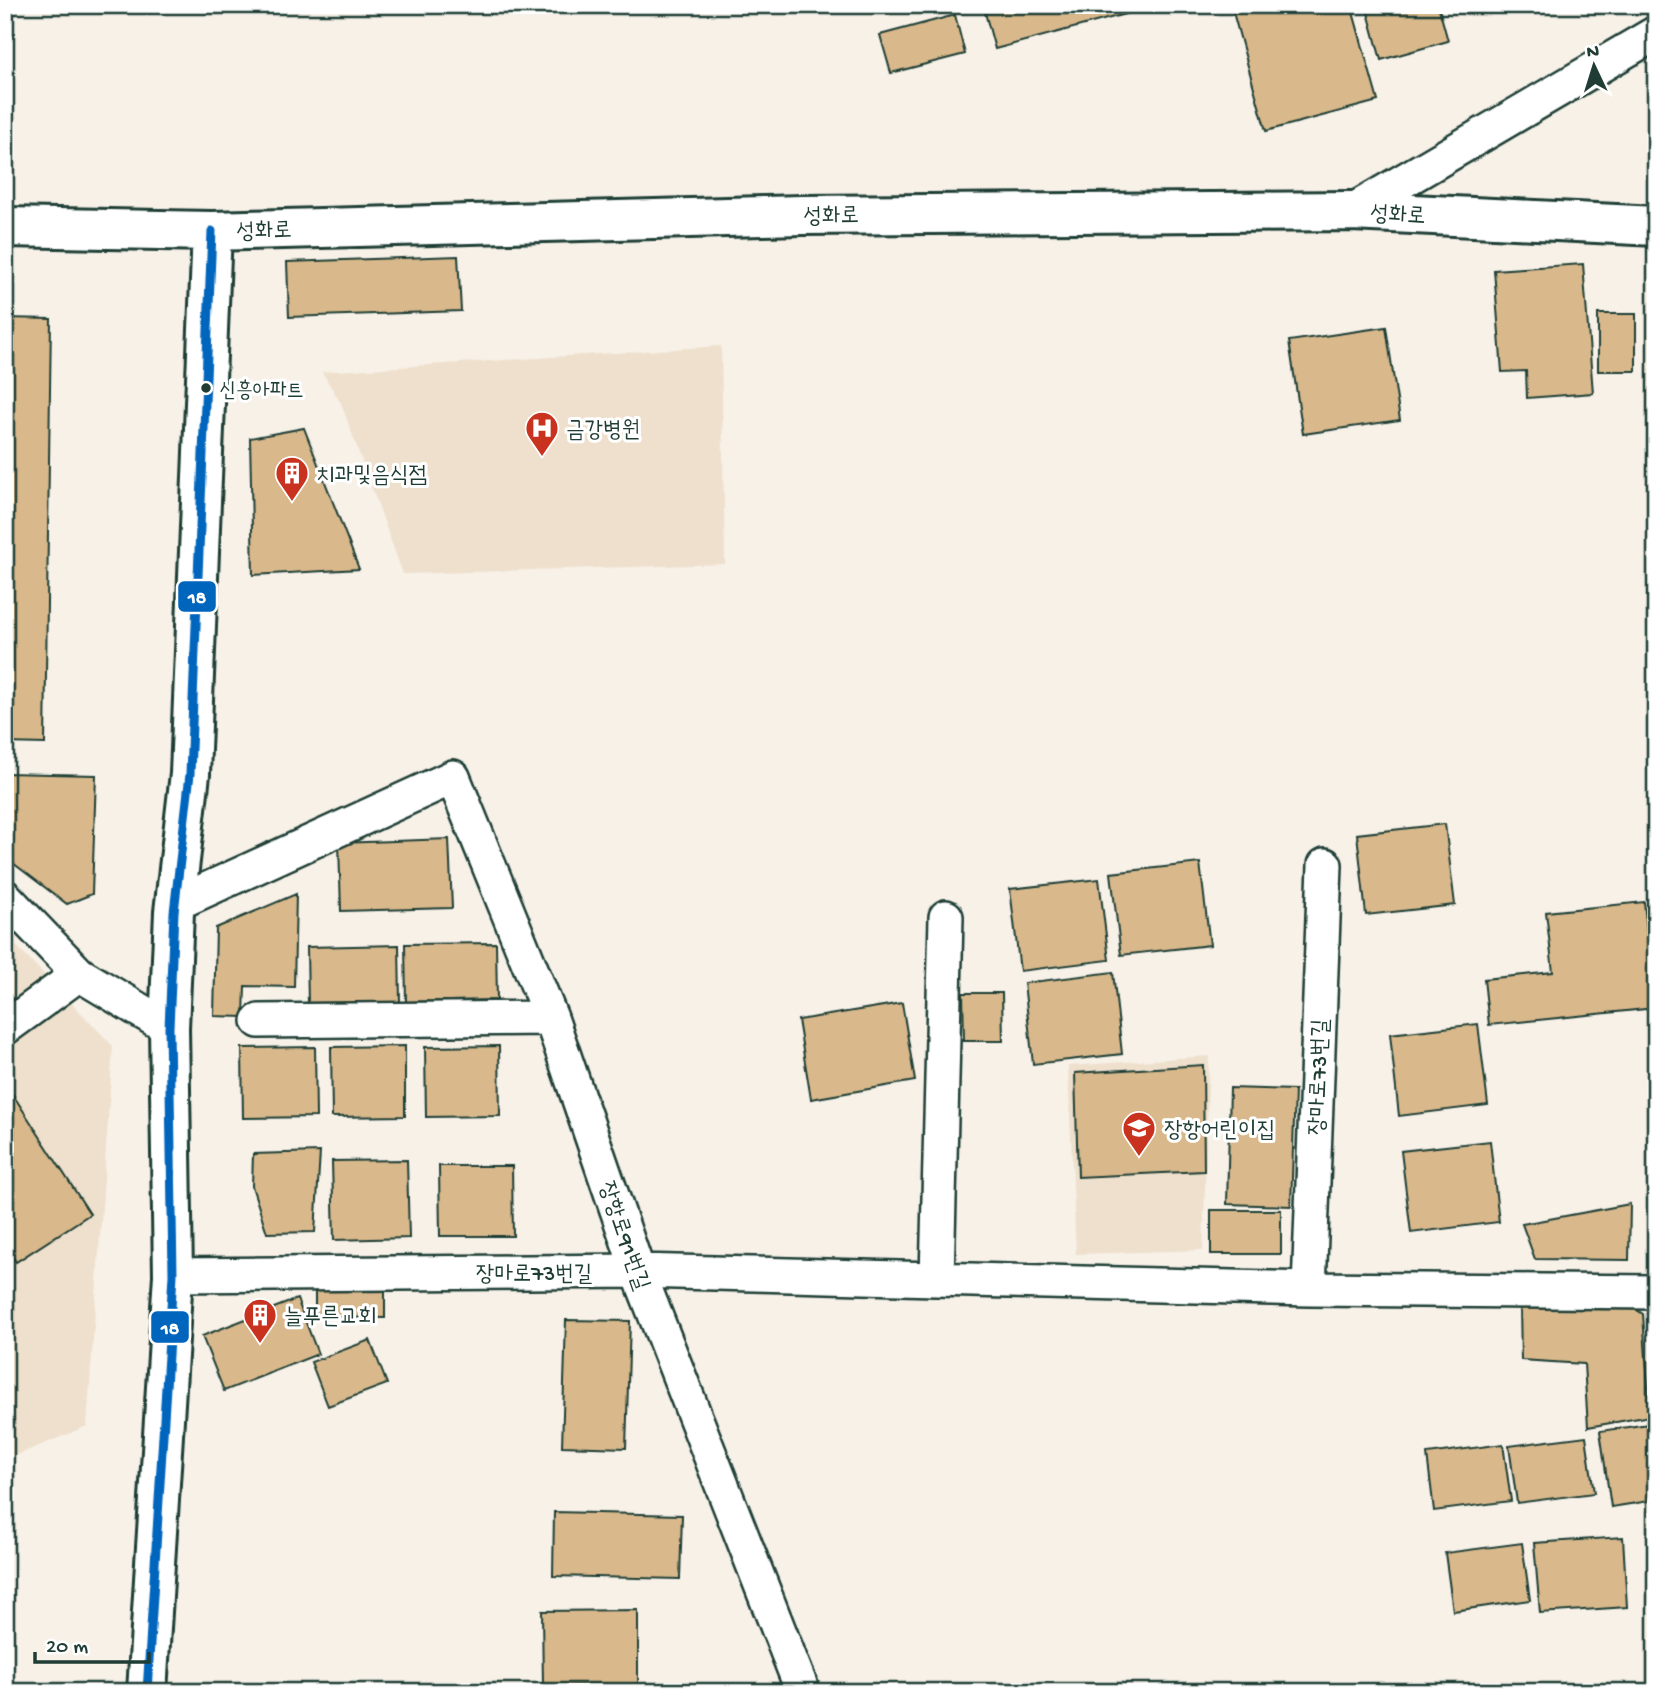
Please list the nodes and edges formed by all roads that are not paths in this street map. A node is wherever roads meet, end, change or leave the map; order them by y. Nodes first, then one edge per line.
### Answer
1 (1656, 33) edge
2 (1352, 211) junction
3 (1656, 226) edge
4 (5, 227) edge
5 (212, 231) junction
6 (1325, 865) dead end
7 (5, 897) edge
8 (175, 904) junction
9 (946, 916) dead end
10 (79, 974) junction
11 (551, 1018) junction
12 (259, 1021) dead end
13 (5, 1028) edge
14 (169, 1028) junction
15 (638, 1271) junction
16 (173, 1275) junction
17 (937, 1279) junction
18 (1309, 1289) junction
19 (1656, 1292) edge
20 (147, 1692) edge
21 (803, 1692) edge

1 - 2 street
2 - 3 main road, 성화로
2 - 5 main road, 성화로
4 - 5 main road, 성화로
5 - 8 main road
6 - 18 street, 장마로73번길
7 - 10 street
8 - 11 street, 장항로91번길
8 - 14 main road
9 - 17 street
10 - 13 street
10 - 14 street
11 - 12 street
11 - 15 street, 장항로91번길
14 - 16 main road
15 - 16 street, 장마로73번길
15 - 17 street, 장마로73번길
15 - 21 street, 장항로91번길
16 - 20 main road
17 - 18 street, 장마로73번길
18 - 19 street, 장마로73번길

